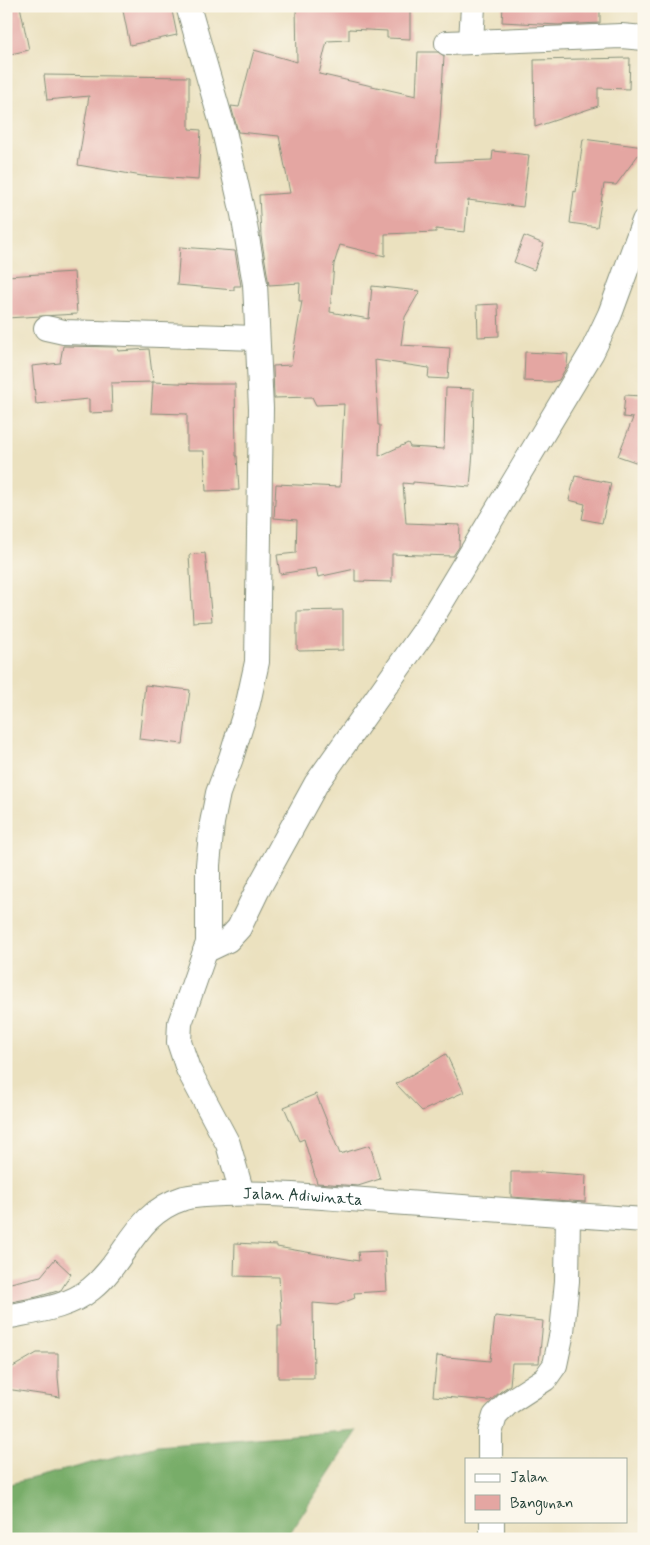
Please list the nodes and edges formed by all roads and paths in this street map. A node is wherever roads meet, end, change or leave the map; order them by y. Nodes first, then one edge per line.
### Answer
1 (188, 6) edge
2 (473, 6) edge
3 (644, 38) edge
4 (471, 42) junction
5 (446, 43) dead end
6 (644, 221) edge
7 (46, 328) dead end
8 (257, 338) junction
9 (205, 951) junction
10 (242, 1193) junction
11 (568, 1214) junction
12 (644, 1220) edge
13 (6, 1317) edge
14 (490, 1458) edge
15 (492, 1522) edge
16 (492, 1539) edge

1 - 8 street
2 - 4 street
3 - 4 street
4 - 5 street
6 - 9 street
7 - 8 street
8 - 9 street
9 - 10 street
10 - 11 street, Jalan Adiwinata
10 - 13 street, Jalan Adiwinata
11 - 12 street, Jalan Adiwinata
11 - 14 street
15 - 16 street

